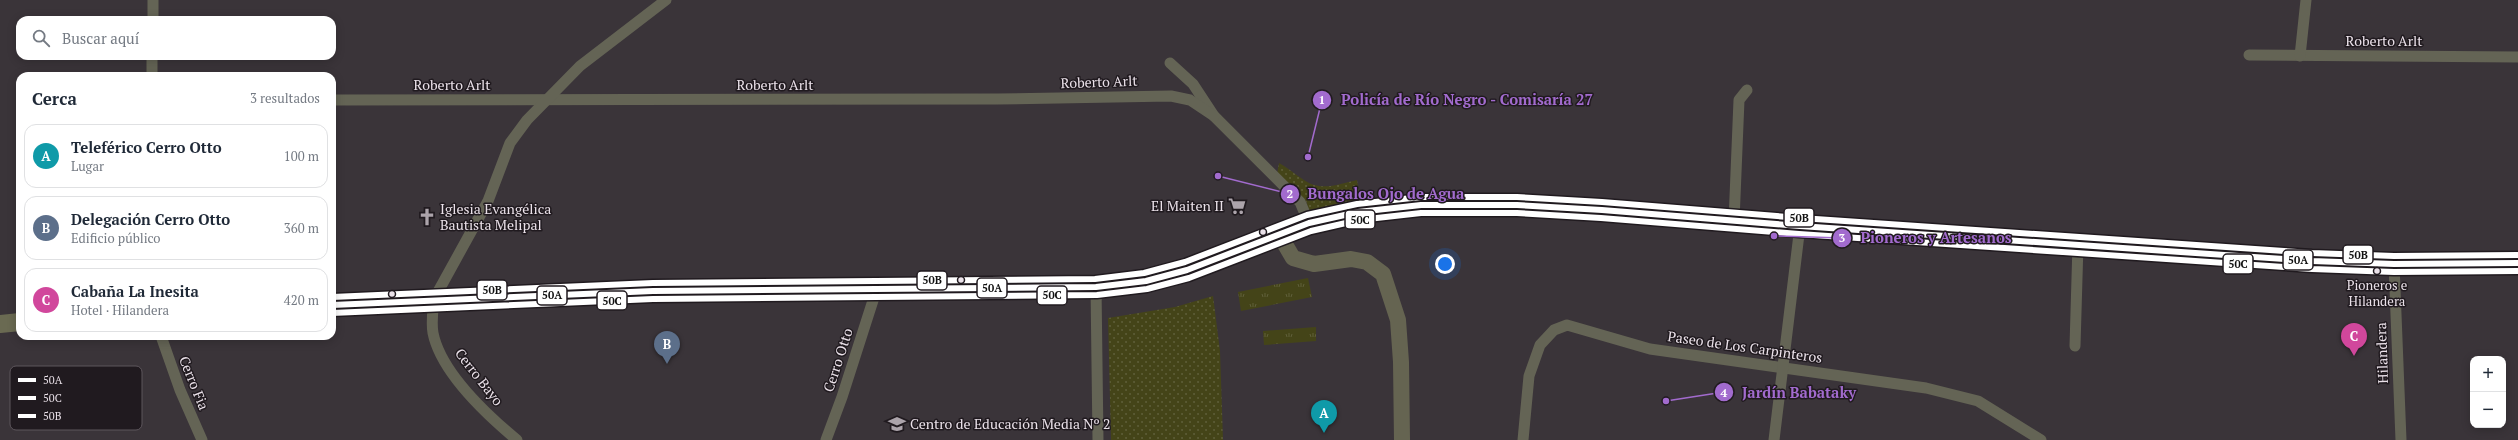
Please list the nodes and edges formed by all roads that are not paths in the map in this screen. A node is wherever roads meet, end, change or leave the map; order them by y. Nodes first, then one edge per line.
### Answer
1 (153, 0) edge
2 (666, 0) edge
3 (2306, 0) edge
4 (153, 16) edge
5 (2249, 55) dead end
6 (2300, 56) junction
7 (2518, 57) edge
8 (152, 60) edge
9 (1170, 63) dead end
10 (152, 72) edge
11 (1747, 90) dead end
12 (336, 100) edge
13 (544, 100) junction
14 (1214, 116) junction
15 (1734, 221) junction
16 (1309, 223) junction
17 (1800, 226) junction
18 (1279, 234) junction
19 (2078, 244) junction
20 (2518, 263) edge
21 (2394, 264) junction
22 (1096, 287) junction
23 (877, 288) junction
24 (434, 299) junction
25 (336, 305) edge
26 (16, 322) edge
27 (0, 324) edge
28 (162, 340) edge
29 (2075, 346) dead end
30 (1784, 367) junction
31 (202, 440) edge
32 (517, 440) edge
33 (826, 440) edge
34 (1098, 440) edge
35 (1402, 440) edge
36 (1523, 440) edge
37 (1774, 440) edge
38 (2041, 440) edge
39 (2401, 440) edge

1 - 4 street
2 - 13 street
3 - 6 street
5 - 6 street, Roberto Arlt
6 - 7 street, Roberto Arlt
8 - 10 street
9 - 14 street
11 - 15 street
12 - 13 street, Roberto Arlt
13 - 14 street, Roberto Arlt
13 - 24 street
14 - 16 street
15 - 16 main road
15 - 17 main road
16 - 18 main road
17 - 19 main road
17 - 30 street
18 - 22 main road
18 - 35 main road
19 - 21 main road
19 - 29 street
20 - 21 main road
21 - 39 street, Hilandera
22 - 23 main road
22 - 34 street
23 - 24 main road
23 - 33 street, Cerro Otto
24 - 25 main road
24 - 32 street, Cerro Bayo
26 - 27 main road
28 - 31 street, Cerro Fia
30 - 36 street, Paseo de Los Carpinteros
30 - 37 street
30 - 38 street, Paseo de Los Carpinteros

